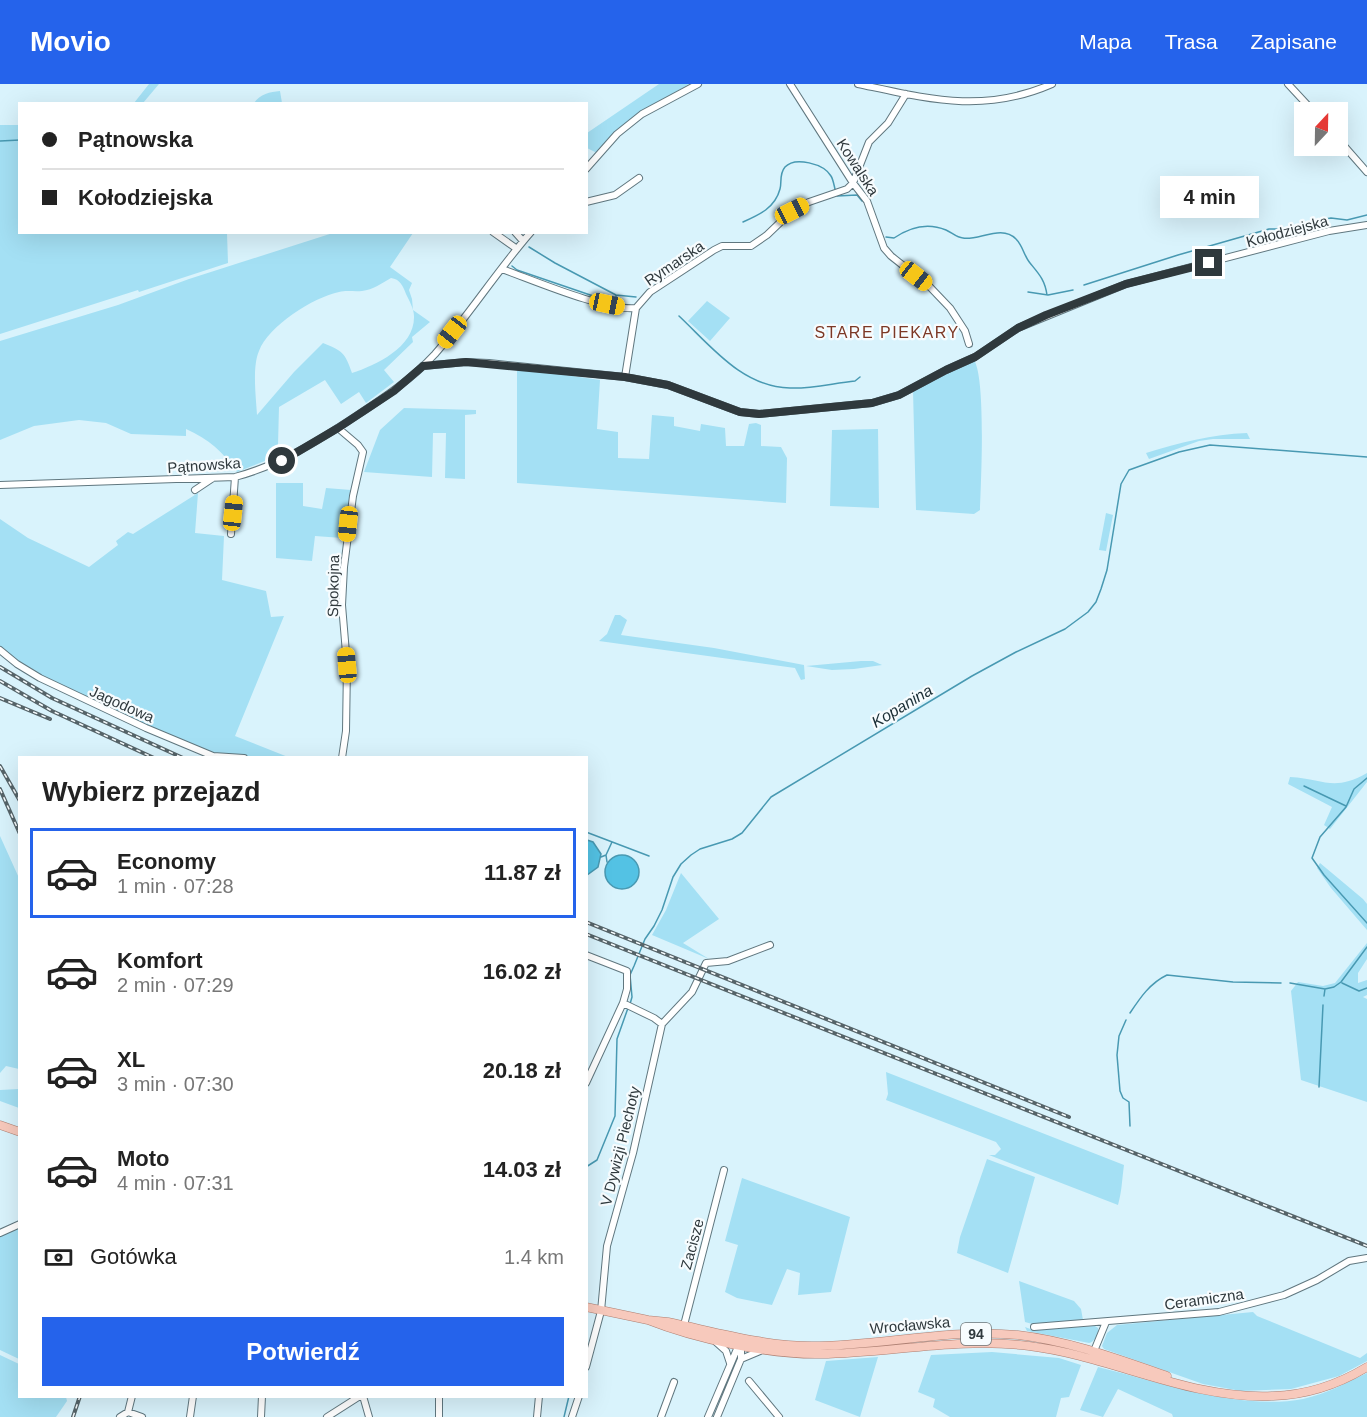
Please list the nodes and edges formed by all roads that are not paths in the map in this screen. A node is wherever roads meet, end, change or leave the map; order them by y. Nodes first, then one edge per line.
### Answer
1 (698, 84) edge
2 (790, 84) edge
3 (858, 84) edge
4 (1052, 84) edge
5 (1288, 84) edge
6 (906, 94) junction
7 (1305, 102) edge
8 (1348, 151) edge
9 (588, 167) edge
10 (1367, 172) edge
11 (639, 178) dead end
12 (853, 183) junction
13 (588, 202) edge
14 (1367, 225) edge
15 (496, 234) edge
16 (517, 234) edge
17 (529, 234) edge
18 (524, 241) junction
19 (517, 249) junction
20 (502, 268) junction
21 (636, 308) junction
22 (969, 344) dead end
23 (423, 366) junction
24 (625, 377) junction
25 (338, 428) junction
26 (235, 477) junction
27 (213, 478) junction
28 (0, 485) edge
29 (195, 490) dead end
30 (231, 534) dead end
31 (0, 650) edge
32 (213, 756) edge
33 (342, 756) edge
34 (770, 945) dead end
35 (588, 956) edge
36 (627, 1005) junction
37 (662, 1024) junction
38 (588, 1079) edge
39 (0, 1125) edge
40 (18, 1131) edge
41 (724, 1170) dead end
42 (18, 1225) edge
43 (0, 1233) edge
44 (1367, 1258) edge
45 (588, 1308) edge
46 (601, 1311) junction
47 (648, 1320) junction
48 (1106, 1322) junction
49 (684, 1325) junction
50 (1034, 1327) dead end
51 (732, 1335) junction
52 (712, 1339) junction
53 (759, 1341) junction
54 (741, 1345) junction
55 (765, 1350) junction
56 (1094, 1351) junction
57 (741, 1359) junction
58 (588, 1360) edge
59 (730, 1363) junction
60 (1367, 1367) edge
61 (749, 1381) dead end
62 (674, 1382) dead end
63 (1206, 1389) junction
64 (132, 1398) edge
65 (192, 1398) edge
66 (262, 1398) edge
67 (359, 1398) edge
68 (363, 1398) edge
69 (439, 1398) edge
70 (539, 1398) edge
71 (578, 1398) edge
72 (128, 1412) junction
73 (120, 1417) edge
74 (142, 1417) edge
75 (190, 1417) edge
76 (261, 1417) edge
77 (327, 1417) edge
78 (369, 1417) edge
79 (439, 1417) edge
80 (537, 1417) edge
81 (572, 1417) edge
82 (660, 1417) edge
83 (708, 1417) edge
84 (717, 1417) edge
85 (779, 1417) edge

1 - 9 street
2 - 12 street, Kowalska
3 - 6 street
4 - 6 street
5 - 7 street
6 - 12 street
8 - 10 street
11 - 13 street
12 - 21 street, Rymarska
12 - 22 street, Kowalska
14 - 24 street, Kołodziejska
15 - 19 street
16 - 18 street
17 - 18 street, Pątnowska
18 - 19 street, Pątnowska
19 - 20 street, Pątnowska
20 - 21 street
20 - 23 street, Pątnowska
21 - 24 street
23 - 24 street, Kołodziejska
23 - 25 street, Pątnowska
25 - 26 street, Pątnowska
25 - 33 street, Spokojna
26 - 27 street, Pątnowska
26 - 30 street
27 - 28 street, Pątnowska
27 - 29 street
31 - 32 street, Jagodowa
34 - 37 street
35 - 36 street
36 - 37 street
36 - 38 street
37 - 46 street, V Dywizji Piechoty
39 - 40 main road
41 - 49 street, Zacisze
42 - 43 street
44 - 48 street, Ceramiczna
45 - 46 main road, Wrocławska / 94
46 - 47 main road, Wrocławska / 94
46 - 58 street, V Dywizji Piechoty
47 - 49 main road, Wrocławska / 94
47 - 52 main road, Wrocławska / 94
48 - 50 street, Ceramiczna
48 - 56 street
49 - 51 main road, Wrocławska / 94
51 - 53 main road, Wrocławska / 94
51 - 54 street
52 - 54 main road, Wrocławska / 94
52 - 59 street
53 - 54 street
53 - 56 main road, Wrocławska / 94
54 - 55 main road, Wrocławska / 94
54 - 57 street
54 - 59 street
55 - 57 street
55 - 63 main road, Wrocławska / 94
56 - 63 main road, Wrocławska / 94
57 - 84 street
59 - 83 street
60 - 63 main road, Wrocławska / 94
61 - 85 street
62 - 82 street
64 - 72 street
65 - 75 street
66 - 76 street
67 - 77 street
68 - 78 street
69 - 79 street
70 - 80 street
71 - 81 street
72 - 73 street
72 - 74 street

